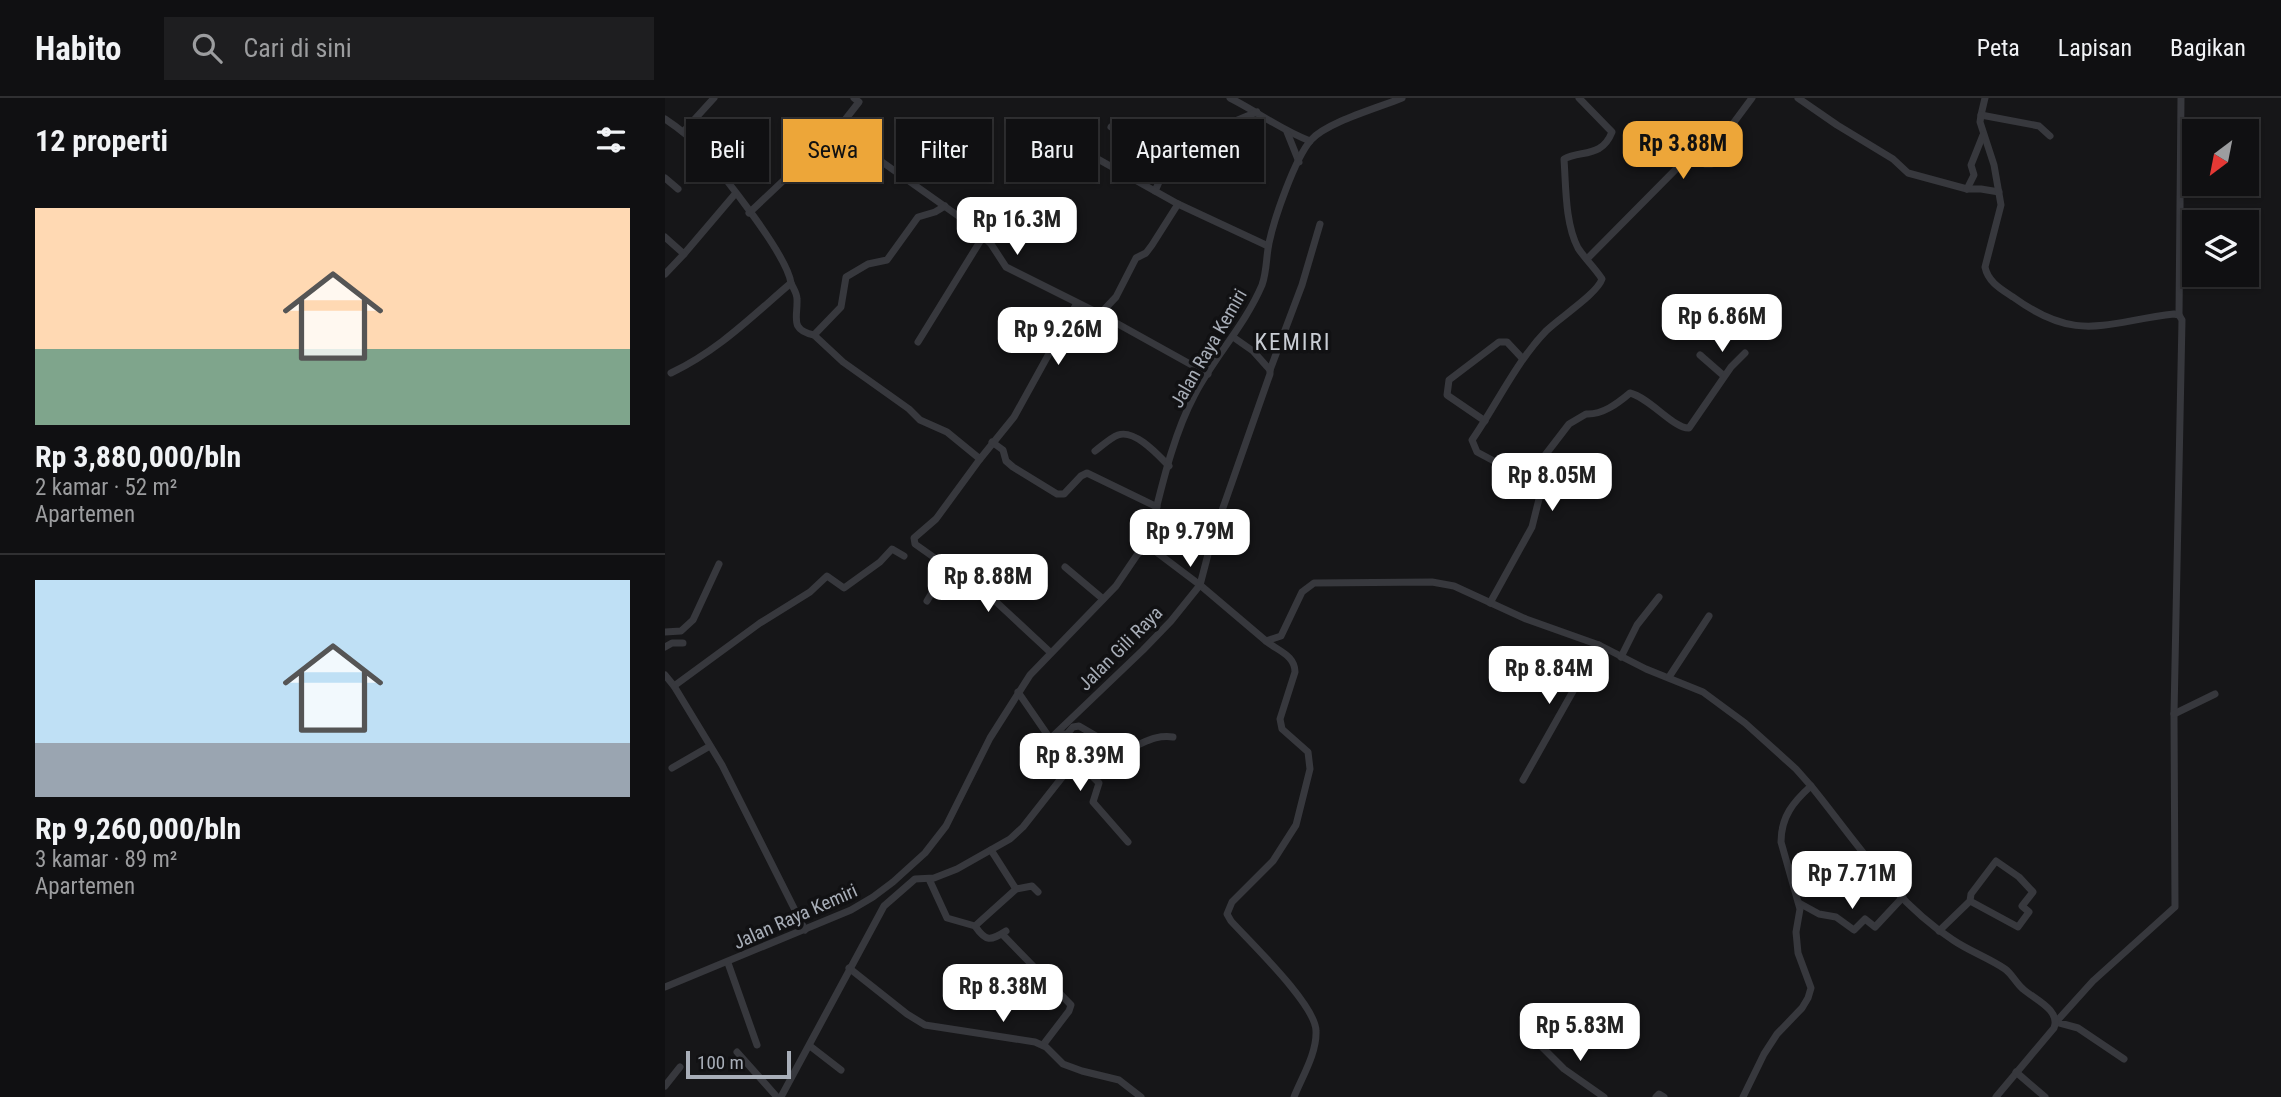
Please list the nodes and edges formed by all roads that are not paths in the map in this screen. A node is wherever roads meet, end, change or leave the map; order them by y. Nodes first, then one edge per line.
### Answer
1 (714, 98) edge
2 (1230, 98) edge
3 (1402, 98) edge
4 (1579, 98) edge
5 (1752, 98) edge
6 (1798, 98) edge
7 (1985, 98) edge
8 (2181, 98) edge
9 (858, 99) edge
10 (1257, 111) junction
11 (1981, 115) junction
12 (665, 119) edge
13 (844, 119) edge
14 (1238, 119) edge
15 (1111, 127) dead end
16 (683, 132) junction
17 (1287, 132) junction
18 (1984, 135) junction
19 (2050, 136) dead end
20 (1310, 141) junction
21 (1098, 159) edge
22 (882, 162) edge
23 (1299, 162) junction
24 (665, 178) edge
25 (783, 182) edge
26 (678, 189) dead end
27 (1967, 189) junction
28 (1155, 191) junction
29 (1999, 192) junction
30 (735, 194) junction
31 (1178, 204) junction
32 (945, 206) junction
33 (750, 214) junction
34 (1320, 224) dead end
35 (984, 236) junction
36 (665, 237) edge
37 (1268, 246) junction
38 (684, 254) junction
39 (1587, 259) junction
40 (665, 274) edge
41 (791, 283) junction
42 (1077, 303) junction
43 (1100, 314) junction
44 (2179, 315) junction
45 (814, 335) junction
46 (1233, 337) junction
47 (918, 342) dead end
48 (1745, 353) dead end
49 (1700, 355) dead end
50 (1522, 358) junction
51 (1270, 370) junction
52 (671, 373) dead end
53 (1208, 374) junction
54 (1724, 376) junction
55 (1485, 421) junction
56 (992, 442) junction
57 (1095, 451) dead end
58 (980, 458) junction
59 (1169, 466) junction
60 (1526, 480) junction
61 (1157, 507) junction
62 (1147, 545) junction
63 (904, 556) dead end
64 (719, 564) dead end
65 (946, 566) junction
66 (1065, 567) dead end
67 (1200, 585) junction
68 (1659, 597) dead end
69 (1103, 599) junction
70 (927, 601) dead end
71 (1490, 603) junction
72 (1709, 616) dead end
73 (665, 632) edge
74 (1266, 641) junction
75 (683, 643) dead end
76 (1599, 645) junction
77 (665, 647) edge
78 (1050, 652) junction
79 (1622, 657) junction
80 (1669, 677) junction
81 (668, 681) edge
82 (1018, 692) junction
83 (2215, 694) dead end
84 (2174, 714) junction
85 (1053, 736) junction
86 (1173, 737) dead end
87 (1112, 746) junction
88 (711, 747) junction
89 (1071, 766) junction
90 (672, 768) dead end
91 (1523, 780) dead end
92 (1811, 786) junction
93 (1128, 842) dead end
94 (991, 850) junction
95 (929, 879) junction
96 (1016, 889) junction
97 (1038, 891) dead end
98 (1903, 897) junction
99 (1970, 901) junction
100 (879, 903) junction
101 (1798, 903) junction
102 (975, 926) junction
103 (805, 930) junction
104 (1939, 931) junction
105 (728, 963) junction
106 (849, 968) junction
107 (665, 987) edge
108 (2056, 1022) junction
109 (757, 1045) dead end
110 (1043, 1045) junction
111 (810, 1046) junction
112 (1541, 1046) dead end
113 (737, 1052) dead end
114 (2124, 1059) dead end
115 (680, 1067) dead end
116 (841, 1070) dead end
117 (2016, 1072) junction
118 (665, 1086) edge
119 (779, 1097) edge
120 (1141, 1097) edge
121 (1294, 1097) edge
122 (1604, 1097) edge
123 (1656, 1097) edge
124 (1664, 1097) edge
125 (1743, 1097) edge
126 (1996, 1097) edge
127 (2045, 1097) edge

1 - 16 street
2 - 10 street
3 - 20 street
4 - 39 street
5 - 39 street
6 - 27 street
7 - 11 street
8 - 44 street
9 - 13 street
10 - 14 street
10 - 17 street
11 - 18 street
11 - 19 street
12 - 16 street
15 - 28 street
16 - 30 street
17 - 20 street
17 - 23 street
18 - 27 street
18 - 29 street
20 - 23 street, Jalan Raya Kemiri
21 - 28 street
22 - 32 street
23 - 37 street, Jalan Raya Kemiri
24 - 26 street
25 - 33 street
27 - 29 street
28 - 31 street
29 - 44 street
30 - 33 street
30 - 38 street
31 - 37 street
31 - 43 street
32 - 35 street
32 - 45 street
33 - 41 street
34 - 51 street, Jalan Gili Raya
35 - 42 street
35 - 47 street
36 - 38 street
37 - 46 street, Jalan Raya Kemiri
38 - 40 street
39 - 50 street
41 - 45 street
41 - 52 street
42 - 43 street
42 - 56 street
43 - 53 street
44 - 84 street
45 - 58 street
46 - 51 street
46 - 53 street, Jalan Raya Kemiri
48 - 54 street
49 - 54 street
50 - 55 street
50 - 55 street
51 - 67 street, Jalan Gili Raya
53 - 59 street, Jalan Raya Kemiri
54 - 60 street
55 - 60 street
56 - 58 street
56 - 61 street
57 - 59 street
58 - 65 street
59 - 61 street, Jalan Raya Kemiri
60 - 71 street
61 - 62 street, Jalan Raya Kemiri
62 - 67 street
62 - 69 street, Jalan Raya Kemiri
63 - 81 street
64 - 73 street
65 - 70 street
65 - 78 street
66 - 69 street
67 - 74 street
67 - 85 street, Jalan Gili Raya
68 - 79 street
69 - 78 street, Jalan Raya Kemiri
71 - 74 street
71 - 76 street
72 - 80 street
74 - 121 street
75 - 77 street
76 - 79 street
76 - 91 street
78 - 82 street, Jalan Raya Kemiri
79 - 80 street
80 - 92 street
81 - 88 street
82 - 85 street
82 - 100 street, Jalan Raya Kemiri
83 - 84 street
84 - 108 street
85 - 87 street
85 - 89 street
86 - 87 street
87 - 89 street
88 - 90 street
88 - 103 street
89 - 93 street
89 - 94 street
92 - 98 street
92 - 101 street
94 - 95 street
94 - 96 street
95 - 100 street
95 - 102 street
96 - 97 street
96 - 102 street
98 - 101 street
98 - 104 street
99 - 99 street
99 - 104 street
100 - 103 street, Jalan Raya Kemiri
100 - 106 street
101 - 125 street
102 - 110 street
103 - 105 street, Jalan Raya Kemiri
104 - 108 street
105 - 107 street, Jalan Raya Kemiri
105 - 109 street
106 - 110 street
106 - 111 street
108 - 114 street
108 - 117 street
110 - 120 street
111 - 116 street
111 - 119 street
112 - 122 street
113 - 119 street
115 - 118 street
117 - 126 street
117 - 127 street
123 - 124 street

